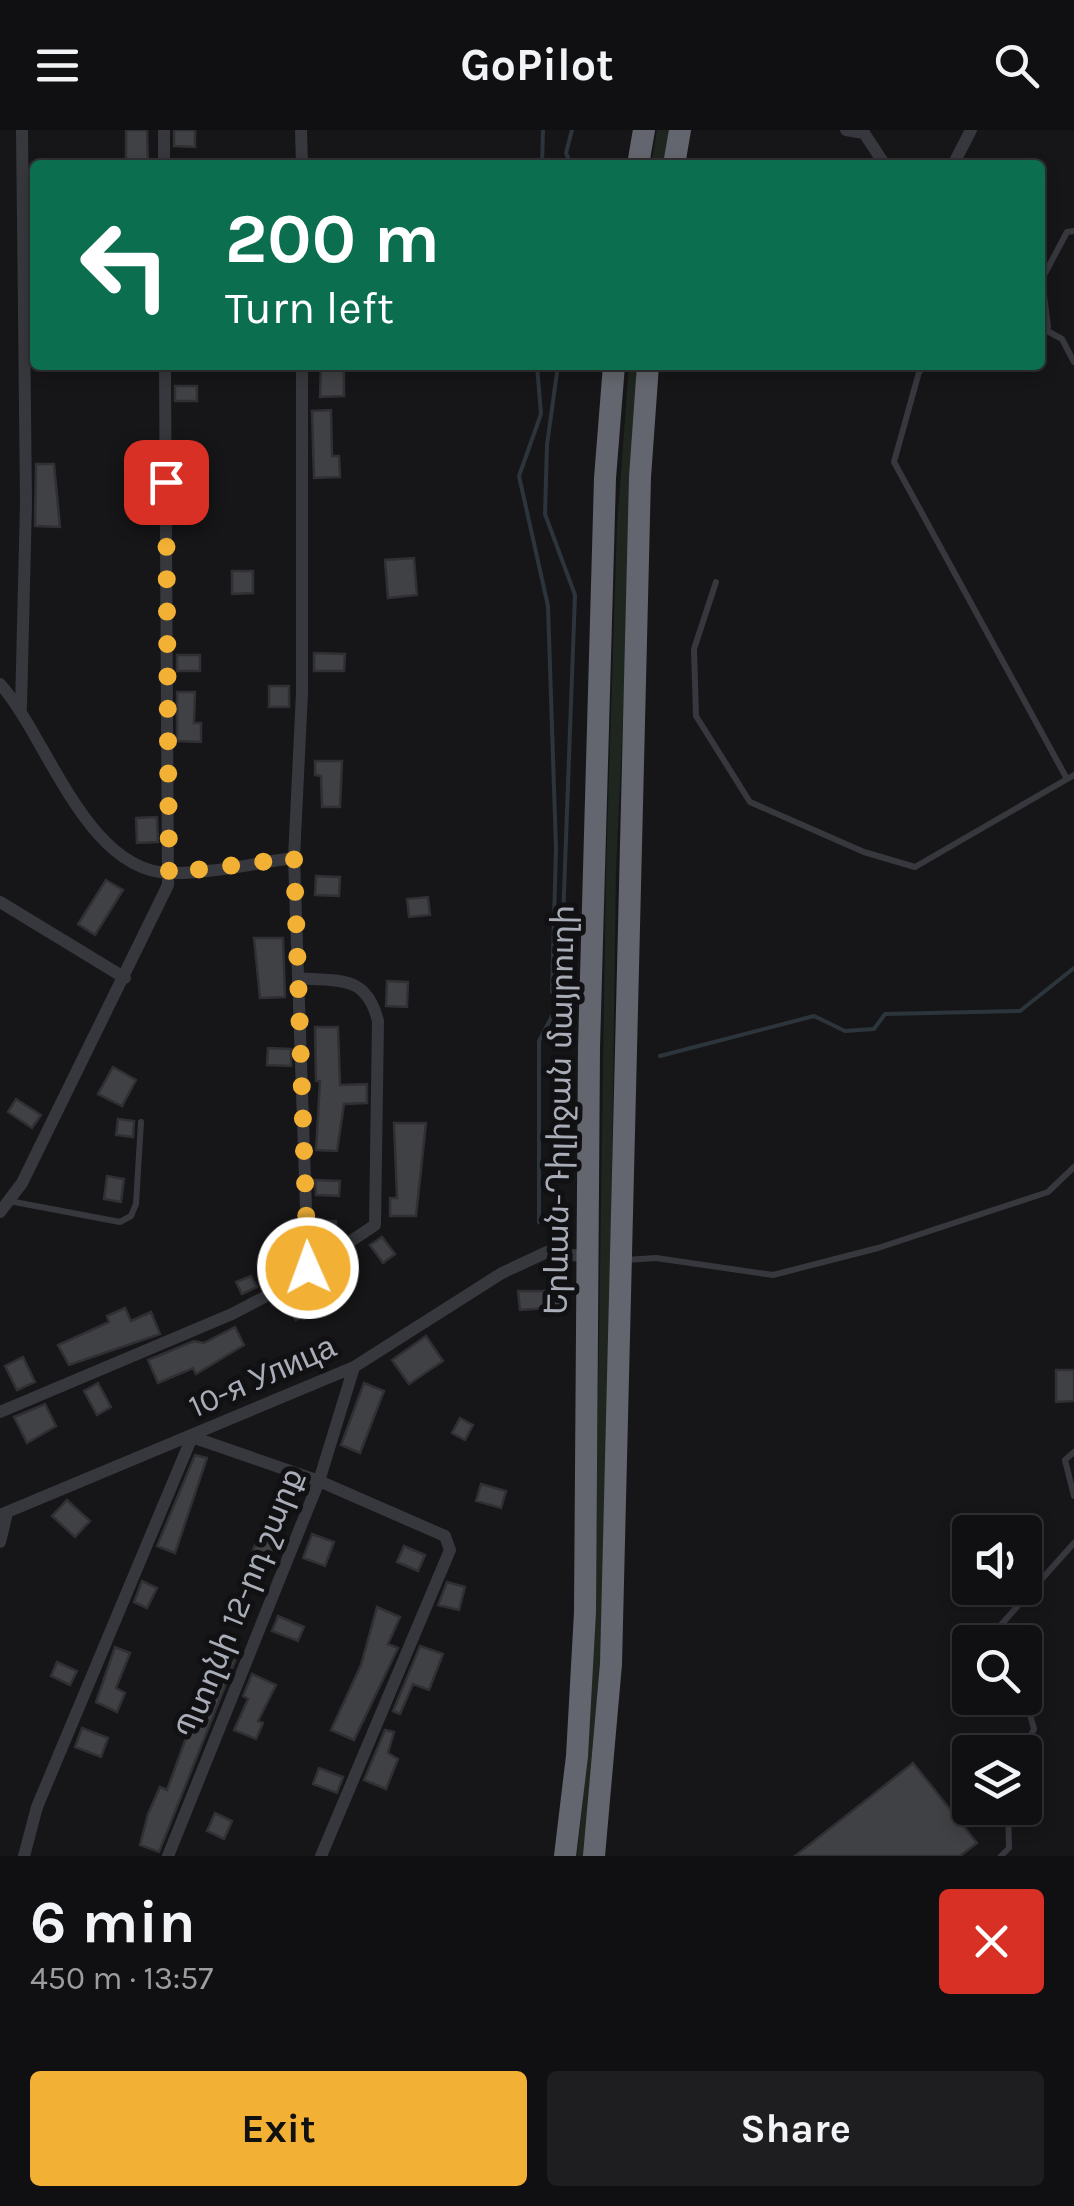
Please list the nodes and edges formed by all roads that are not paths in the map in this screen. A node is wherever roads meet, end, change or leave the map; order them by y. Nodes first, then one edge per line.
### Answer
1 (22, 130) edge
2 (164, 130) edge
3 (301, 130) edge
4 (644, 130) edge
5 (680, 130) edge
6 (846, 130) edge
7 (971, 130) edge
8 (164, 160) edge
9 (302, 160) edge
10 (639, 160) edge
11 (675, 160) edge
12 (882, 160) edge
13 (956, 160) edge
14 (1074, 231) edge
15 (1045, 269) edge
16 (1045, 328) edge
17 (1074, 362) edge
18 (166, 370) edge
19 (302, 370) edge
20 (614, 370) edge
21 (648, 370) edge
22 (921, 370) edge
23 (716, 582) dead end
24 (0, 684) edge
25 (20, 707) junction
26 (1071, 777) edge
27 (294, 858) junction
28 (169, 873) junction
29 (0, 902) edge
30 (125, 978) junction
31 (298, 978) junction
32 (141, 1122) dead end
33 (1074, 1166) edge
34 (4, 1206) edge
35 (590, 1256) junction
36 (619, 1260) junction
37 (308, 1268) junction
38 (354, 1367) junction
39 (0, 1412) edge
40 (192, 1437) junction
41 (1074, 1452) edge
42 (319, 1481) junction
43 (1074, 1496) edge
44 (4, 1514) edge
45 (0, 1542) edge
46 (1074, 1543) edge
47 (1002, 1625) edge
48 (1008, 1825) edge
49 (24, 1856) edge
50 (168, 1856) edge
51 (321, 1856) edge
52 (565, 1856) edge
53 (594, 1856) edge
54 (1001, 1856) edge

1 - 25 street
2 - 8 street
3 - 9 street
4 - 10 highway
5 - 11 highway
6 - 12 street
7 - 13 street
14 - 15 lane
16 - 17 lane
18 - 28 street
19 - 27 street
20 - 35 highway, Երևան-Դիլիջան մայրուղի
21 - 36 highway, Երևան-Դիլիջան մայրուղի
22 - 26 lane
23 - 26 lane
24 - 25 street
25 - 28 street
27 - 28 street
27 - 31 street
28 - 30 street
29 - 30 street
30 - 34 street
31 - 37 street
31 - 37 street
32 - 34 lane
33 - 36 lane
35 - 38 street, 10-я Улица
35 - 52 highway, Երևան-Դիլիջան մայրուղի
36 - 53 highway, Երևան-Դիլիջան մայրուղի
37 - 39 street
38 - 40 street, 10-я Улица
38 - 42 street, Պտղնի 12-րդ շարք
40 - 42 street
40 - 44 street, 10-я Улица
40 - 49 street
41 - 43 lane
42 - 50 street, Պտղնի 12-րդ շարք
42 - 51 street
44 - 45 street
46 - 47 lane
48 - 54 lane

